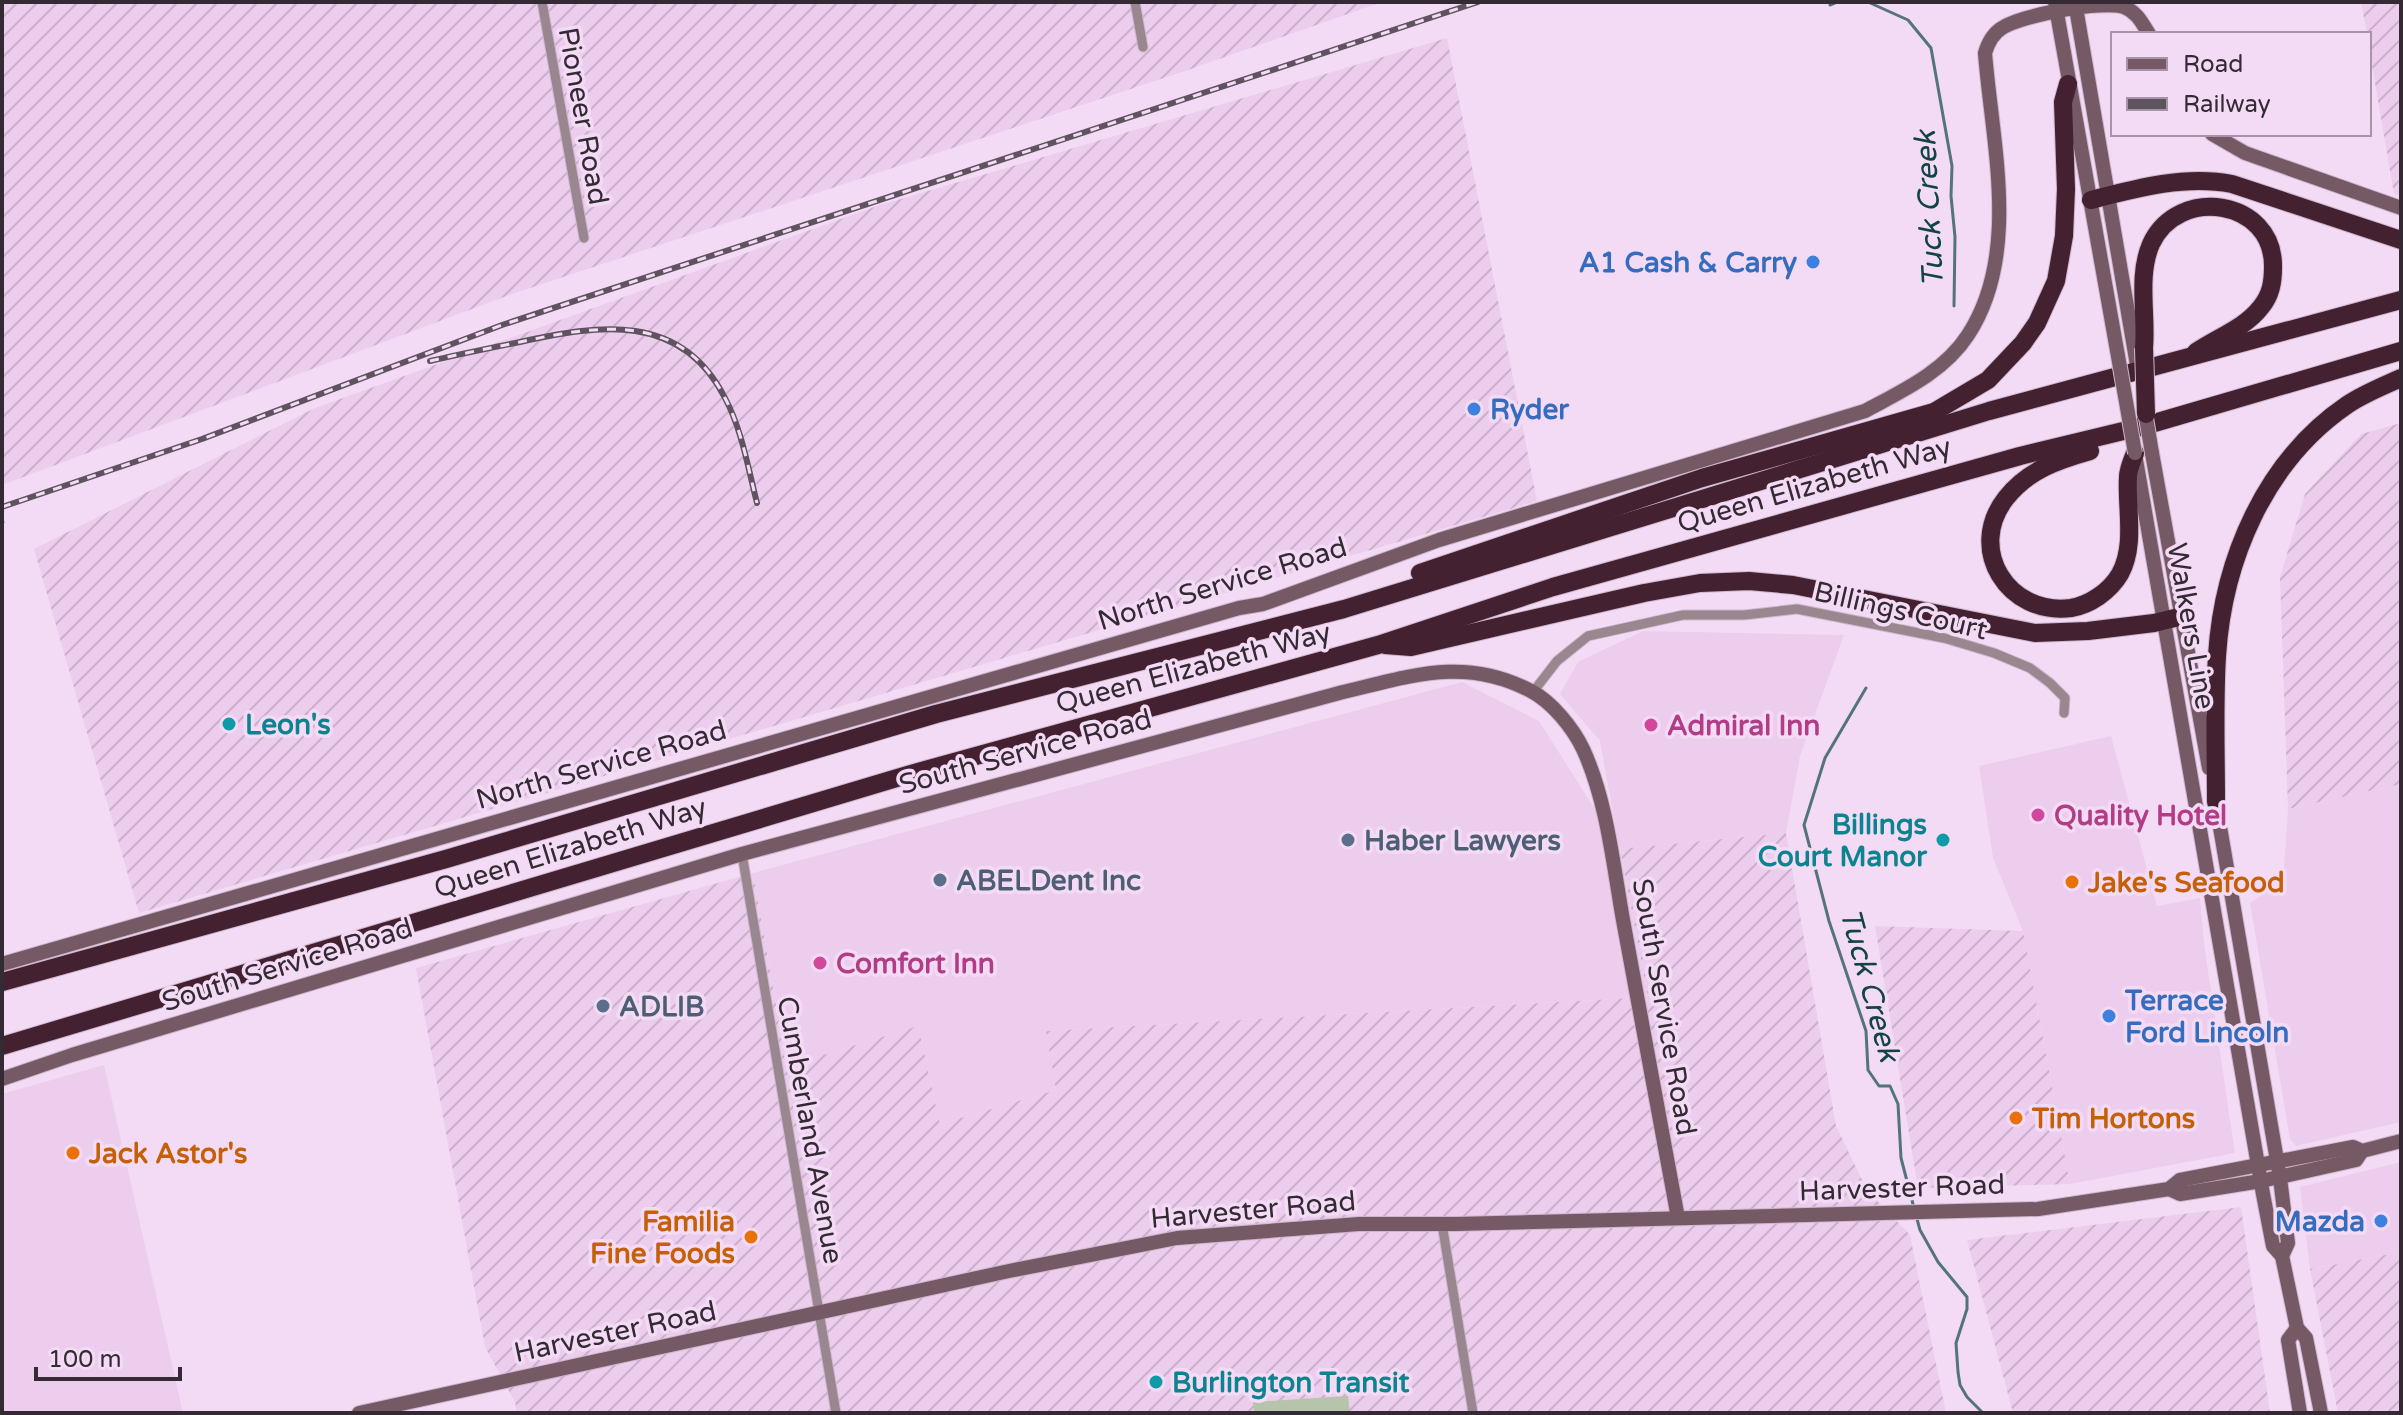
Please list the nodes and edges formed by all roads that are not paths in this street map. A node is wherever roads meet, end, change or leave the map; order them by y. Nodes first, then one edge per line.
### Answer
1 (542, 2) edge
2 (1135, 2) edge
3 (2076, 5) edge
4 (2055, 6) edge
5 (2148, 32) edge
6 (1143, 47) dead end
7 (2068, 84) junction
8 (2215, 136) edge
9 (2100, 197) junction
10 (2401, 208) edge
11 (584, 238) dead end
12 (2401, 240) edge
13 (2401, 300) edge
14 (2401, 351) edge
15 (2140, 357) junction
16 (2401, 378) edge
17 (1989, 411) junction
18 (2145, 420) junction
19 (2144, 453) junction
20 (1344, 609) junction
21 (2174, 618) junction
22 (1378, 645) junction
23 (1533, 692) junction
24 (2064, 713) dead end
25 (2216, 802) junction
26 (742, 854) junction
27 (2, 964) edge
28 (2, 982) edge
29 (87, 1021) junction
30 (2, 1046) edge
31 (2, 1059) edge
32 (2, 1079) edge
33 (2401, 1141) edge
34 (2259, 1166) junction
35 (2278, 1170) junction
36 (2261, 1181) junction
37 (2169, 1189) junction
38 (1678, 1218) junction
39 (1442, 1224) junction
40 (2282, 1256) junction
41 (819, 1313) junction
42 (2297, 1328) junction
43 (359, 1413) edge
44 (836, 1413) edge
45 (1473, 1413) edge
46 (2300, 1413) edge
47 (2321, 1413) edge

1 - 11 street, Pioneer Road
2 - 6 street
3 - 4 street, North Service Road
3 - 5 street, North Service Road
3 - 9 street, Walkers Line
4 - 7 street, Walkers Line
4 - 27 street, North Service Road
7 - 9 street, Walkers Line
7 - 20 highway
8 - 10 street
9 - 12 highway
9 - 15 street, Walkers Line
9 - 19 street, Walkers Line, bridge
13 - 17 highway, Queen Elizabeth Way
14 - 18 highway, Queen Elizabeth Way
15 - 17 highway
15 - 18 highway, bridge
16 - 25 highway
17 - 20 highway, Queen Elizabeth Way
18 - 19 street, Walkers Line, bridge
18 - 19 highway
18 - 22 highway, Queen Elizabeth Way
19 - 21 street, Walkers Line
20 - 28 highway, Queen Elizabeth Way
21 - 22 highway
21 - 25 street, Walkers Line
21 - 34 street, Walkers Line
22 - 29 highway, Queen Elizabeth Way
23 - 24 street, Billings Court
23 - 26 street, South Service Road
23 - 38 street, South Service Road
25 - 35 street, Walkers Line
26 - 32 street, South Service Road
26 - 41 street, Cumberland Avenue
29 - 30 highway, Queen Elizabeth Way
29 - 31 highway
33 - 35 street, Harvester Road
34 - 35 street, Harvester Road
34 - 36 street, Walkers Line
34 - 37 street, Harvester Road
35 - 36 street, Harvester Road
35 - 40 street, Walkers Line
36 - 37 street, Harvester Road
36 - 40 street, Walkers Line
37 - 38 street, Harvester Road
38 - 39 street, Harvester Road
39 - 41 street, Harvester Road
39 - 45 street
40 - 42 street, Walkers Line
41 - 43 street, Harvester Road
41 - 44 street, Cumberland Avenue
42 - 46 street, Walkers Line
42 - 47 street, Walkers Line

